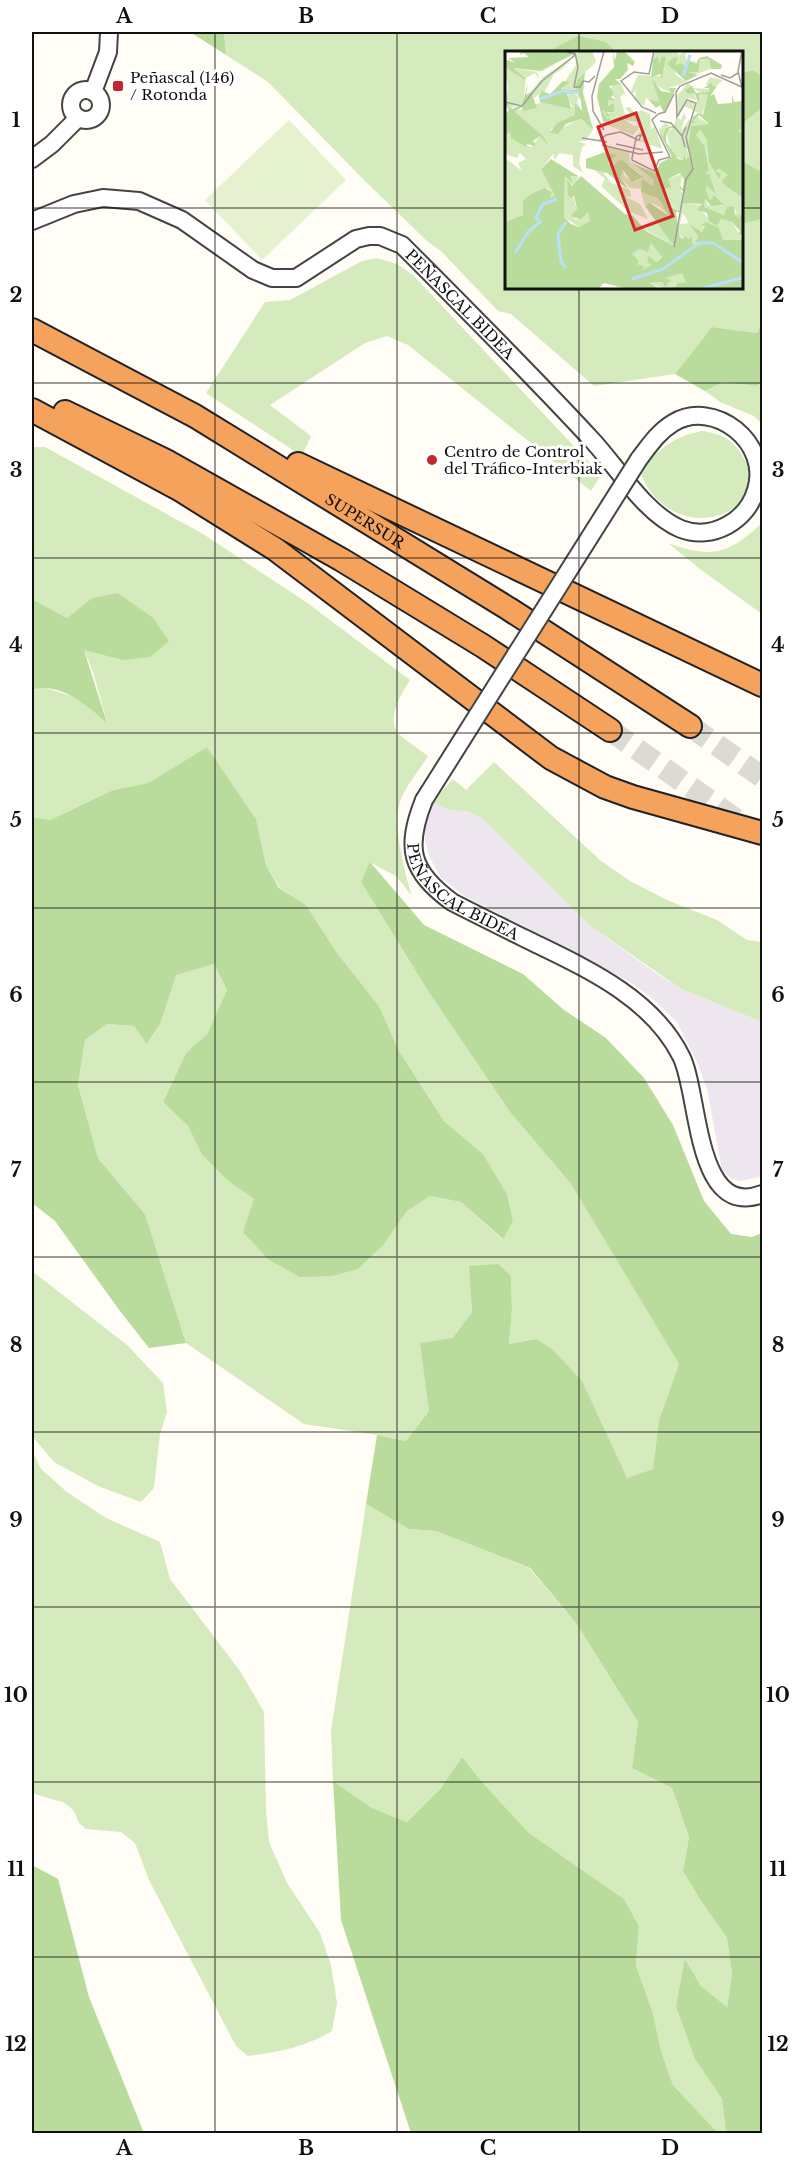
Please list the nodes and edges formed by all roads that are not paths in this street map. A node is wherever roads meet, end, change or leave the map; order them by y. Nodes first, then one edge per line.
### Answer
1 (109, 32) edge
2 (32, 159) edge
3 (32, 221) edge
4 (32, 330) edge
5 (34, 404) edge
6 (195, 416) junction
7 (762, 685) edge
8 (690, 726) tunnel mouth
9 (610, 730) tunnel mouth
10 (762, 833) edge
11 (762, 1194) edge

1 - 2 street
3 - 11 street, PEÑASCAL BIDEA, bridge
4 - 6 highway, SUPERSUR
5 - 9 highway
5 - 10 highway
6 - 7 highway
6 - 8 highway, SUPERSUR

